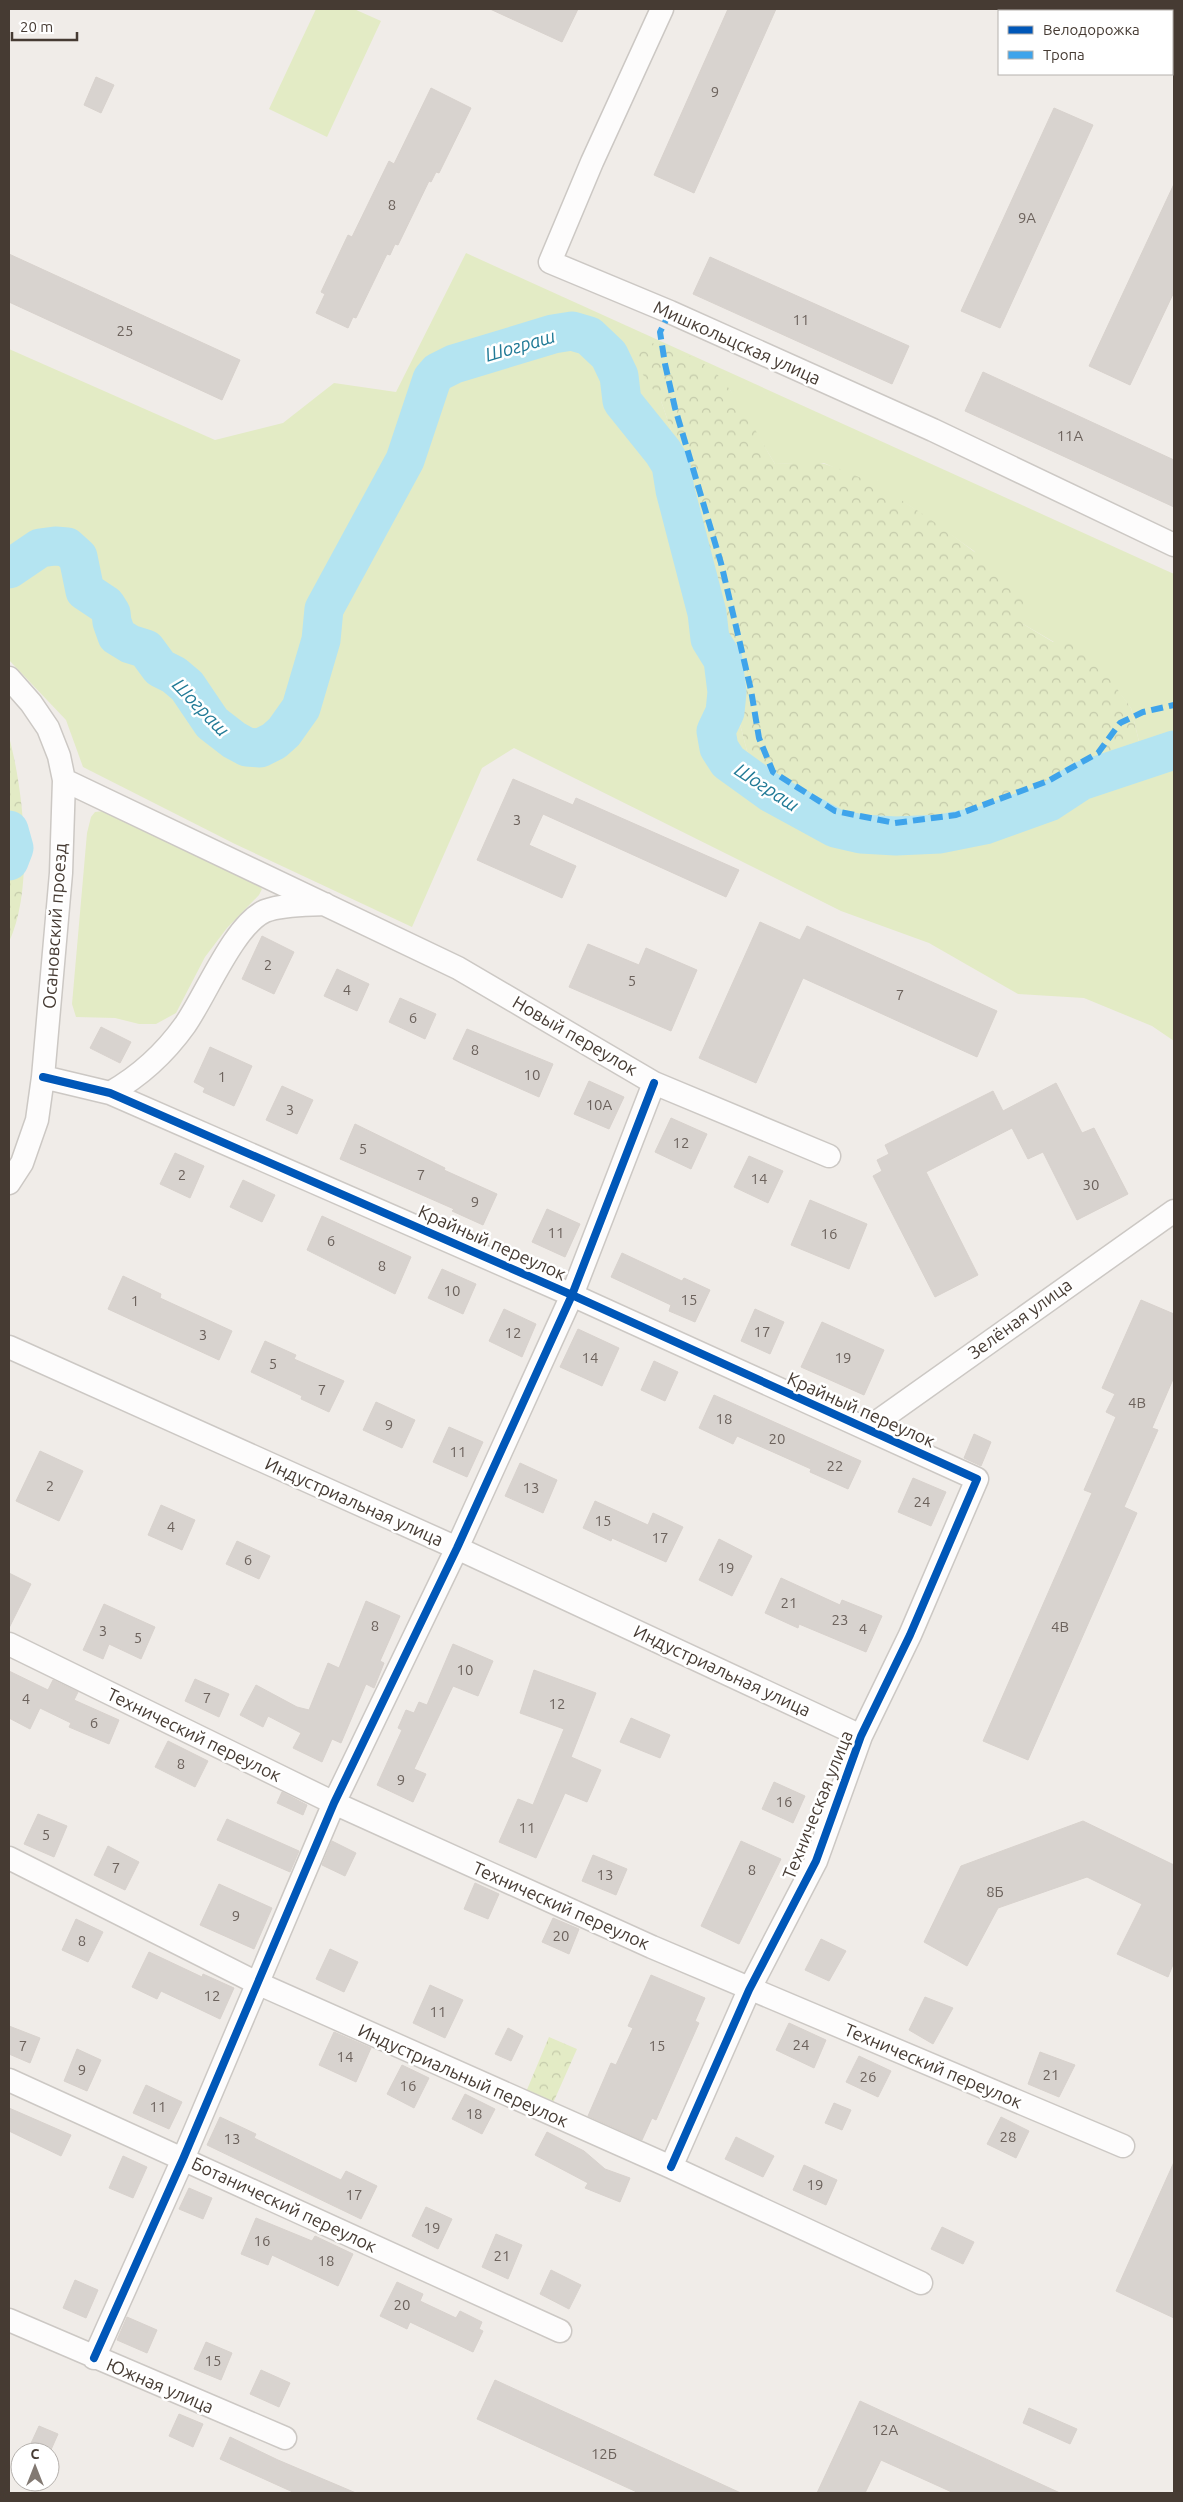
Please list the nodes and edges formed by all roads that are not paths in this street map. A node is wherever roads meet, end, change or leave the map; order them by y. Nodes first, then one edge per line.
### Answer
1 (662, 9) edge
2 (1174, 545) edge
3 (9, 678) edge
4 (64, 780) junction
5 (326, 904) junction
6 (44, 1076) junction
7 (654, 1083) junction
8 (110, 1093) junction
9 (829, 1156) dead end
10 (9, 1183) edge
11 (1174, 1211) edge
12 (572, 1295) junction
13 (9, 1347) edge
14 (867, 1429) junction
15 (977, 1479) joint
16 (457, 1548) junction
17 (9, 1644) edge
18 (861, 1736) junction
19 (334, 1803) junction
20 (9, 1858) edge
21 (257, 1983) junction
22 (749, 1990) junction
23 (9, 2080) edge
24 (1123, 2146) dead end
25 (183, 2158) junction
26 (671, 2167) junction
27 (921, 2283) dead end
28 (9, 2320) edge
29 (560, 2331) dead end
30 (94, 2358) junction
31 (285, 2438) dead end

1 - 2 street, Мишкольцская улица
3 - 4 street, Осановский проезд
4 - 5 street, Новый переулок
4 - 6 street, Осановский проезд
5 - 7 street, Новый переулок
5 - 8 street
6 - 8 street, Крайный переулок
6 - 10 street, Осановский проезд
7 - 9 street, Новый переулок
7 - 12 street
8 - 12 street, Крайный переулок
11 - 14 street, Зелёная улица
12 - 14 street, Крайный переулок
12 - 16 street
13 - 16 street, Индустриальная улица
14 - 15 street, Крайный переулок
15 - 18 street, Техническая улица
16 - 18 street, Индустриальная улица
16 - 19 street
17 - 19 street, Технический переулок
18 - 22 street, Техническая улица
19 - 21 street
19 - 22 street, Технический переулок
20 - 21 street, Индустриальный переулок
21 - 25 street
21 - 26 street, Индустриальный переулок
22 - 24 street, Технический переулок
22 - 26 street, Техническая улица
23 - 25 street, Ботанический переулок
25 - 29 street, Ботанический переулок
25 - 30 street
26 - 27 street, Индустриальный переулок
28 - 30 street, Южная улица
30 - 31 street, Южная улица

